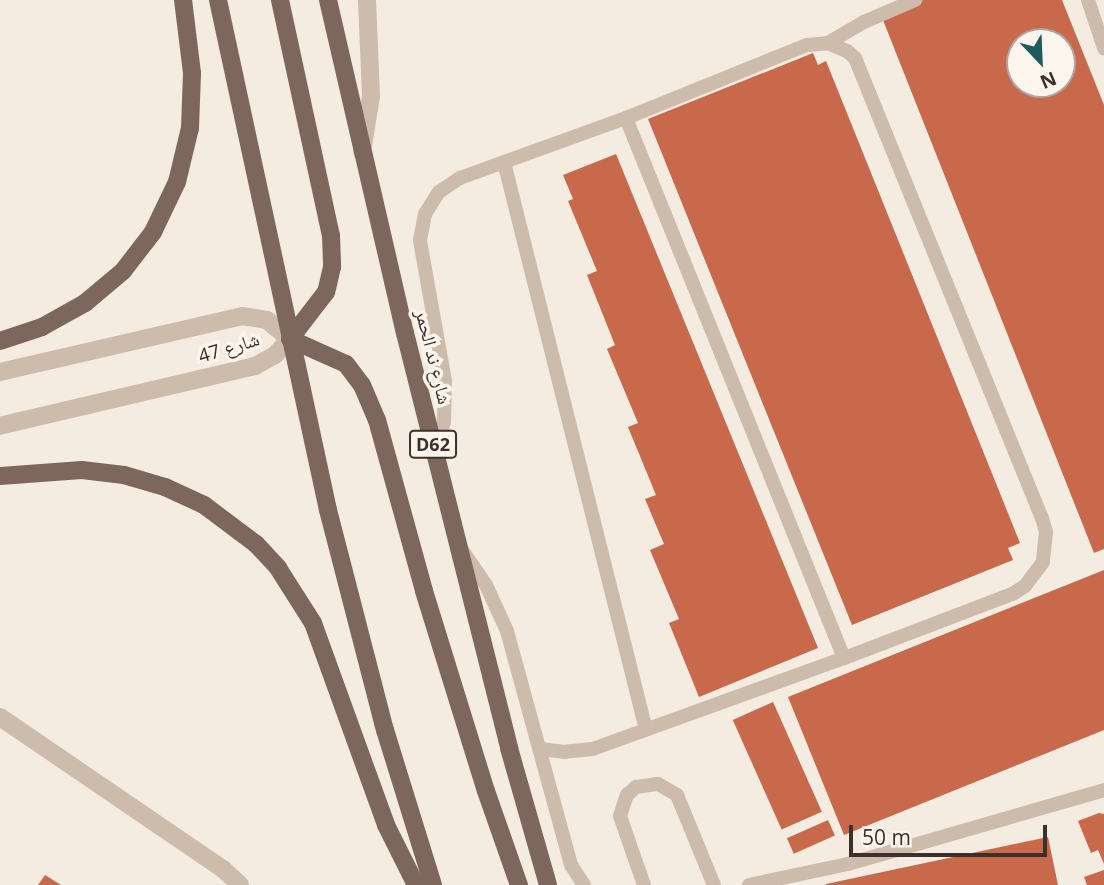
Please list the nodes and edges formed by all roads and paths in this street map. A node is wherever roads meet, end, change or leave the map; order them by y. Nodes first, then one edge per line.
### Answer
1 (183, 0) edge
2 (218, 0) edge
3 (280, 0) edge
4 (328, 0) edge
5 (367, 0) edge
6 (915, 0) edge
7 (1088, 0) edge
8 (828, 43) junction
9 (1104, 48) edge
10 (626, 118) junction
11 (362, 152) junction
12 (504, 162) junction
13 (290, 339) junction
14 (0, 341) edge
15 (0, 372) edge
16 (0, 426) edge
17 (436, 457) junction
18 (0, 476) edge
19 (461, 550) junction
20 (844, 658) junction
21 (0, 717) edge
22 (646, 730) junction
23 (541, 749) junction
24 (1104, 790) edge
25 (240, 885) edge
26 (416, 885) edge
27 (433, 885) edge
28 (519, 885) edge
29 (548, 885) edge
30 (584, 885) edge
31 (644, 885) edge
32 (713, 885) edge
33 (750, 885) edge

1 - 14 main road
2 - 13 main road
3 - 13 main road
4 - 11 main road, شارع ند الحمر / D62
5 - 11 street
6 - 8 lane
7 - 9 lane
8 - 10 lane
8 - 20 lane
10 - 12 lane
10 - 20 lane
11 - 17 main road, شارع ند الحمر / D62
12 - 17 lane
12 - 22 lane
13 - 15 street, شارع 47
13 - 16 street, شارع 47
13 - 27 main road
13 - 28 main road
17 - 19 main road, شارع ند الحمر / D62
18 - 26 main road
19 - 23 lane
19 - 29 main road, شارع ند الحمر / D62
20 - 22 lane
21 - 25 street
22 - 23 lane
23 - 30 lane
24 - 33 lane
31 - 32 lane

